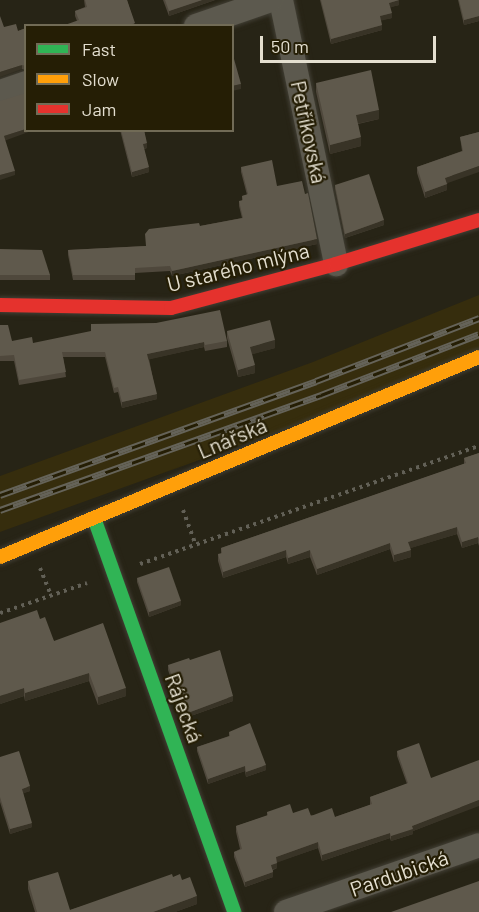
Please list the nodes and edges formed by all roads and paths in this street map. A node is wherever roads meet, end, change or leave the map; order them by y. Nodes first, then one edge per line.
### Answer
1 (271, 0) edge
2 (281, 0) edge
3 (202, 24) edge
4 (24, 85) edge
5 (0, 92) edge
6 (479, 220) edge
7 (336, 264) junction
8 (0, 305) edge
9 (479, 357) edge
10 (479, 446) edge
11 (183, 509) dead end
12 (94, 518) junction
13 (196, 545) junction
14 (0, 557) edge
15 (114, 573) junction
16 (0, 613) edge
17 (479, 845) edge
18 (234, 912) edge
19 (286, 912) edge

1 - 3 street
2 - 7 street, Petříkovská
4 - 5 street
6 - 7 street, U starého mlýna
7 - 8 street, U starého mlýna
9 - 12 street, Lnářská
10 - 13 path
11 - 13 path
12 - 14 street, Lnářská
12 - 15 street, Rájecká
13 - 15 path
15 - 16 path
15 - 18 street, Rájecká
17 - 19 street, Pardubická

